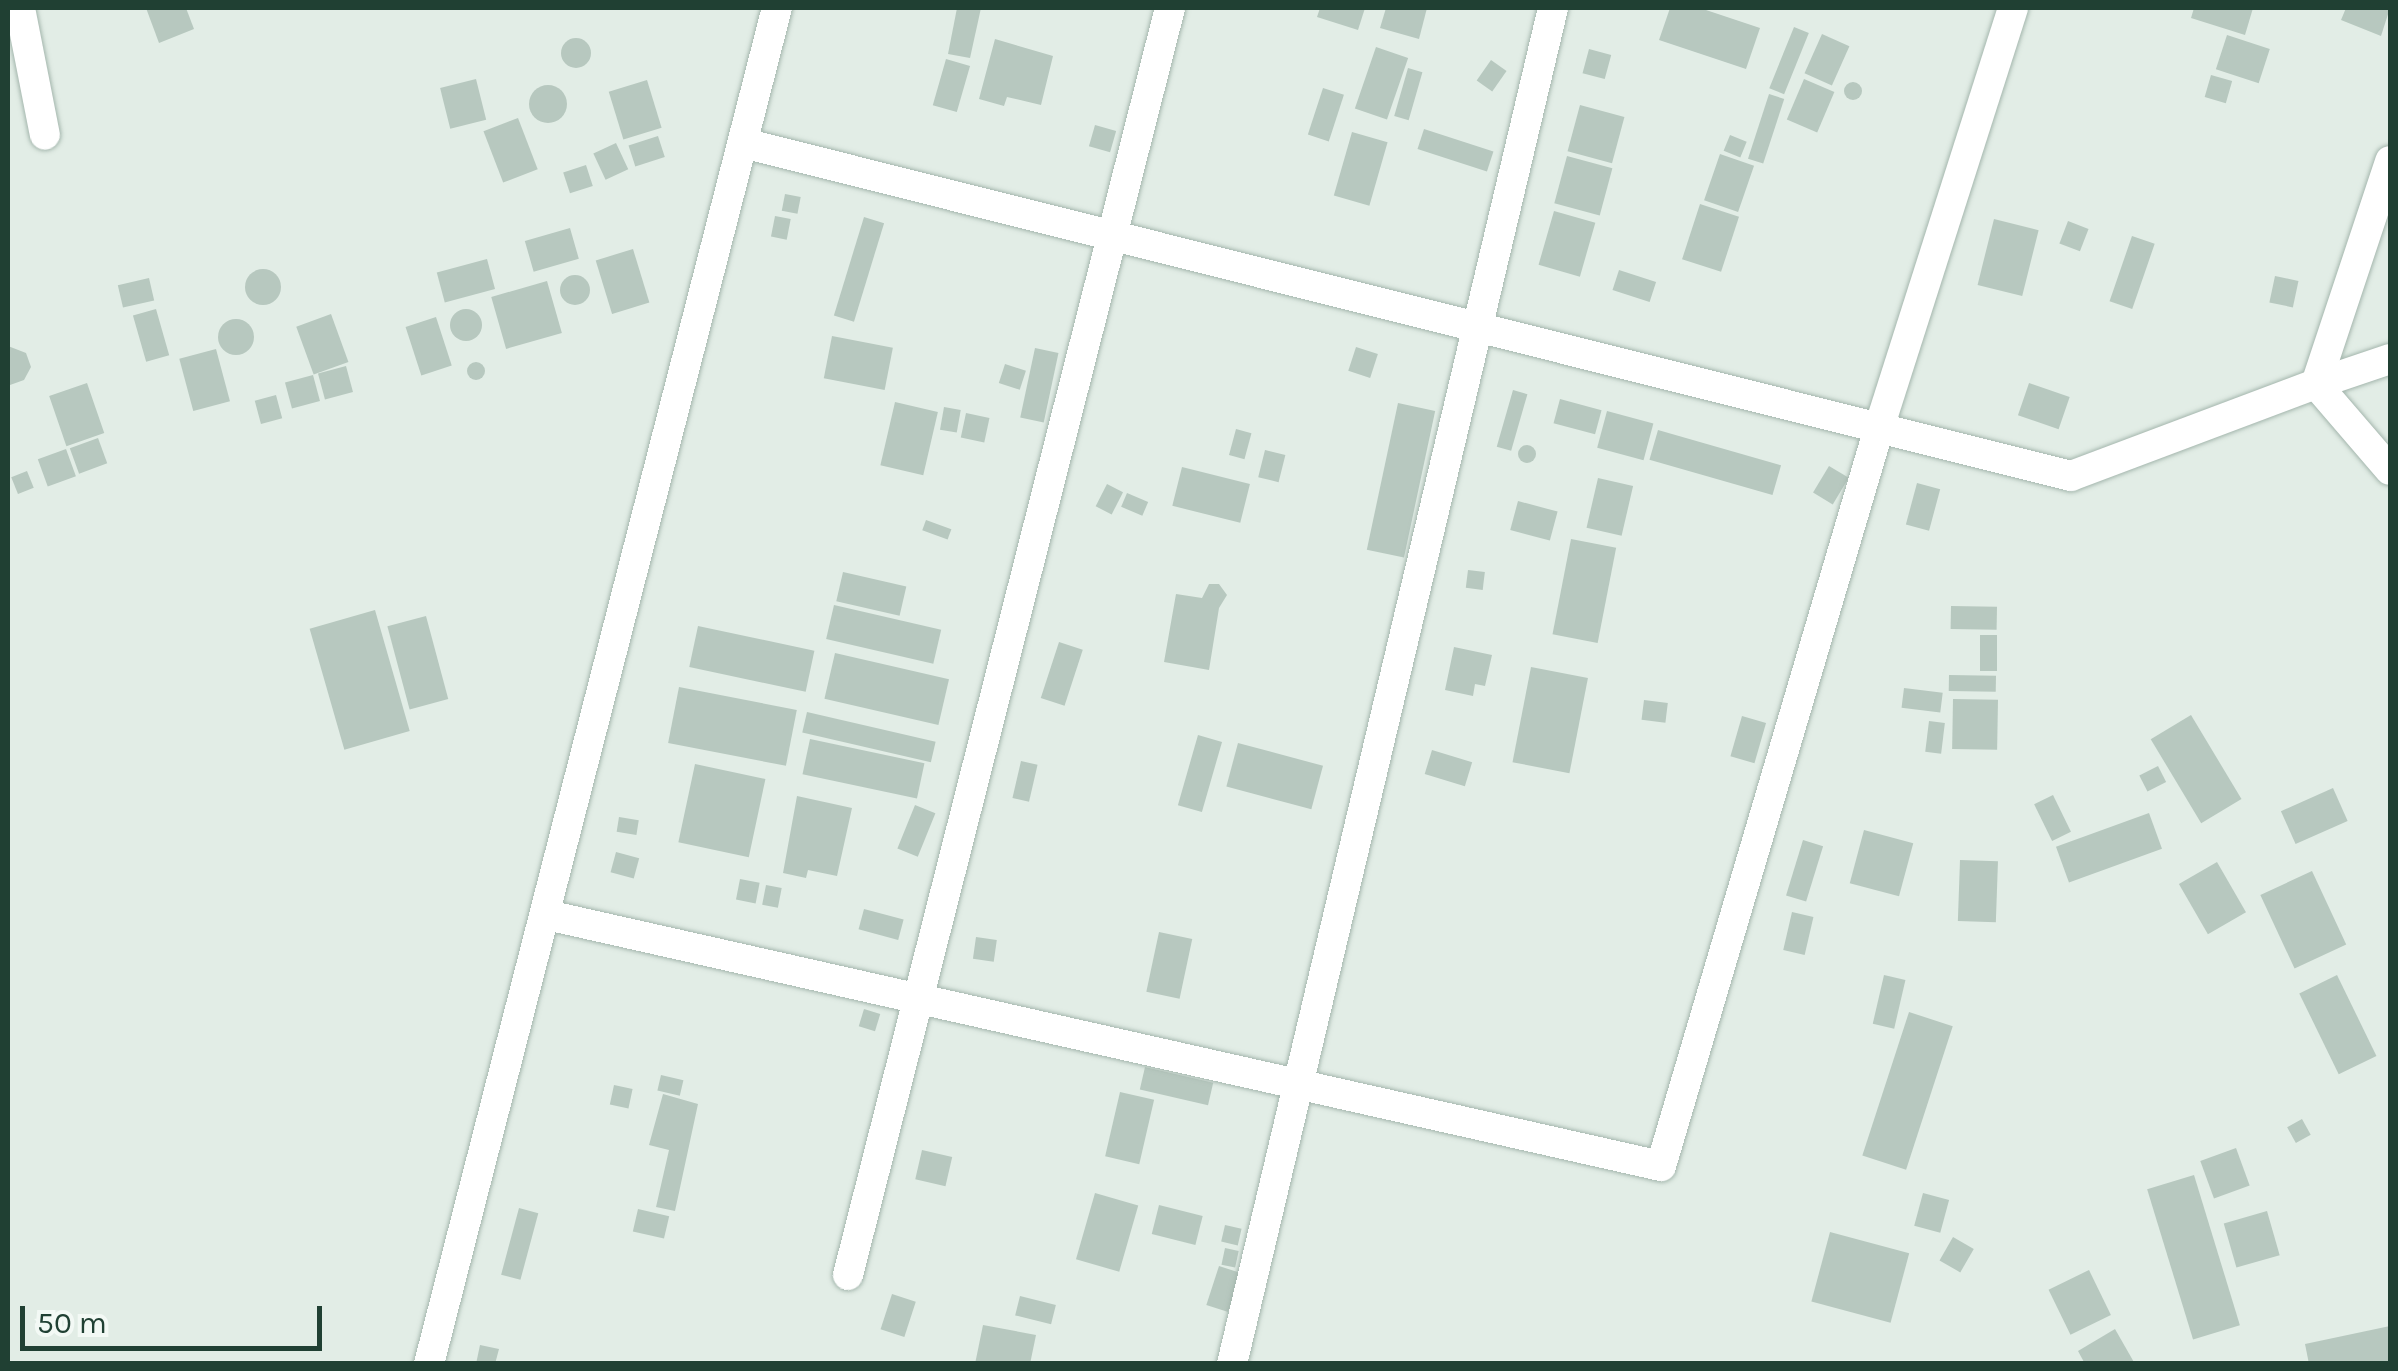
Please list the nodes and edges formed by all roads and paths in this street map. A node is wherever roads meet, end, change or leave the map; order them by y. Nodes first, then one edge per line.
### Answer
1 (20, 8) edge
2 (777, 8) edge
3 (1170, 8) edge
4 (1553, 8) edge
5 (2012, 8) edge
6 (45, 135) dead end
7 (743, 143) junction
8 (2390, 161) edge
9 (1115, 237) junction
10 (1475, 327) junction
11 (2390, 358) edge
12 (2316, 384) junction
13 (1879, 428) junction
14 (2390, 470) edge
15 (547, 914) junction
16 (919, 999) junction
17 (1295, 1084) junction
18 (848, 1275) dead end
19 (429, 1364) edge
20 (1232, 1364) edge

1 - 6 street
2 - 7 street
3 - 9 street
4 - 10 street
5 - 13 street
7 - 9 street
7 - 15 street
8 - 12 street
9 - 10 street
9 - 16 street
10 - 13 street
10 - 17 street
11 - 12 street
12 - 13 street
12 - 14 street
13 - 17 street
15 - 16 street
15 - 19 street
16 - 17 street
16 - 18 street
17 - 20 street

